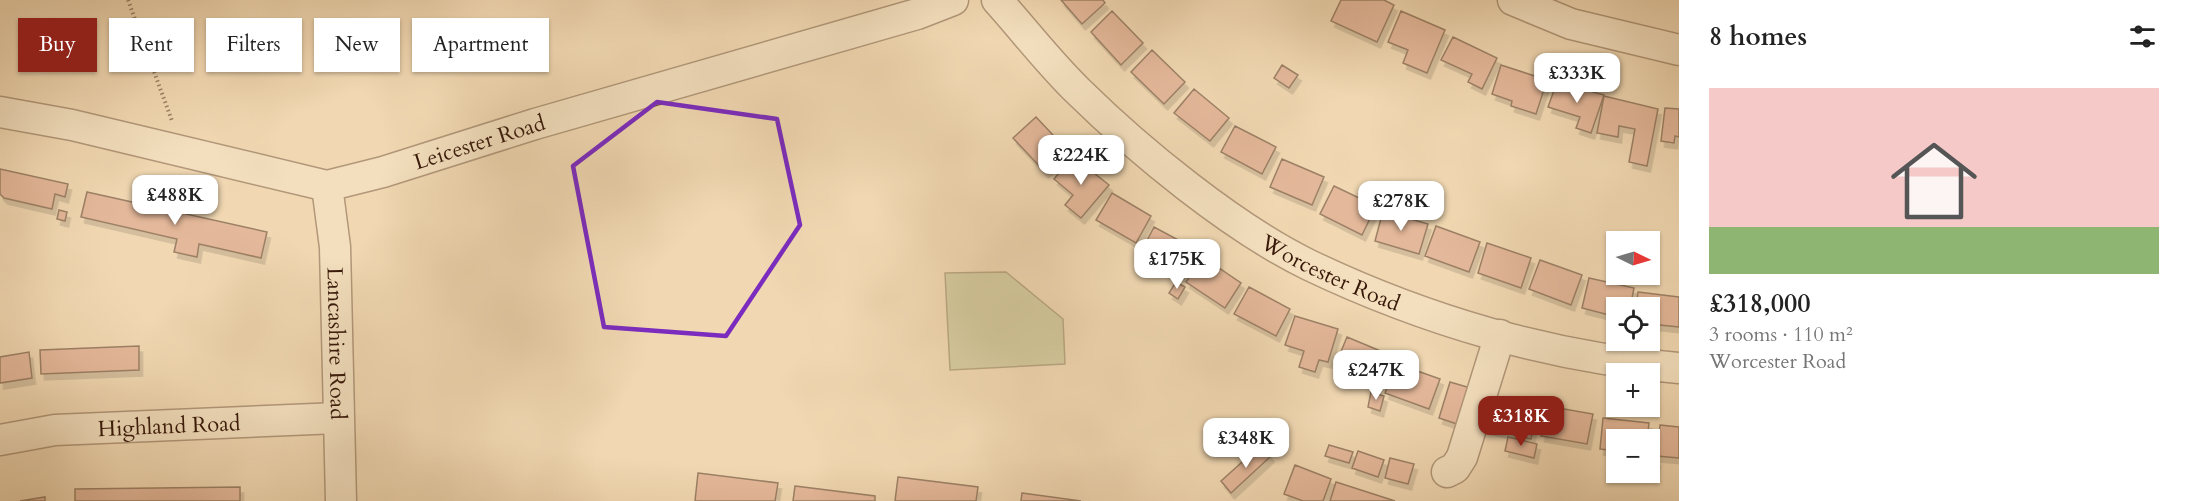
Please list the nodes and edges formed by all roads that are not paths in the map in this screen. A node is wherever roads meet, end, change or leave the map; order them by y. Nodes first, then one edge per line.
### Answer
1 (953, 0) edge
2 (996, 0) edge
3 (1514, 0) edge
4 (1679, 50) edge
5 (0, 112) edge
6 (327, 186) junction
7 (1500, 335) junction
8 (1679, 368) edge
9 (338, 418) junction
10 (0, 440) edge
11 (1447, 472) dead end
12 (341, 501) edge

1 - 6 street, Leicester Road
2 - 7 street, Worcester Road
3 - 4 street
5 - 6 street, Leicester Road
6 - 9 street, Lancashire Road
7 - 8 street, Worcester Road
7 - 11 street
9 - 10 street, Highland Road
9 - 12 street, Lancashire Road

